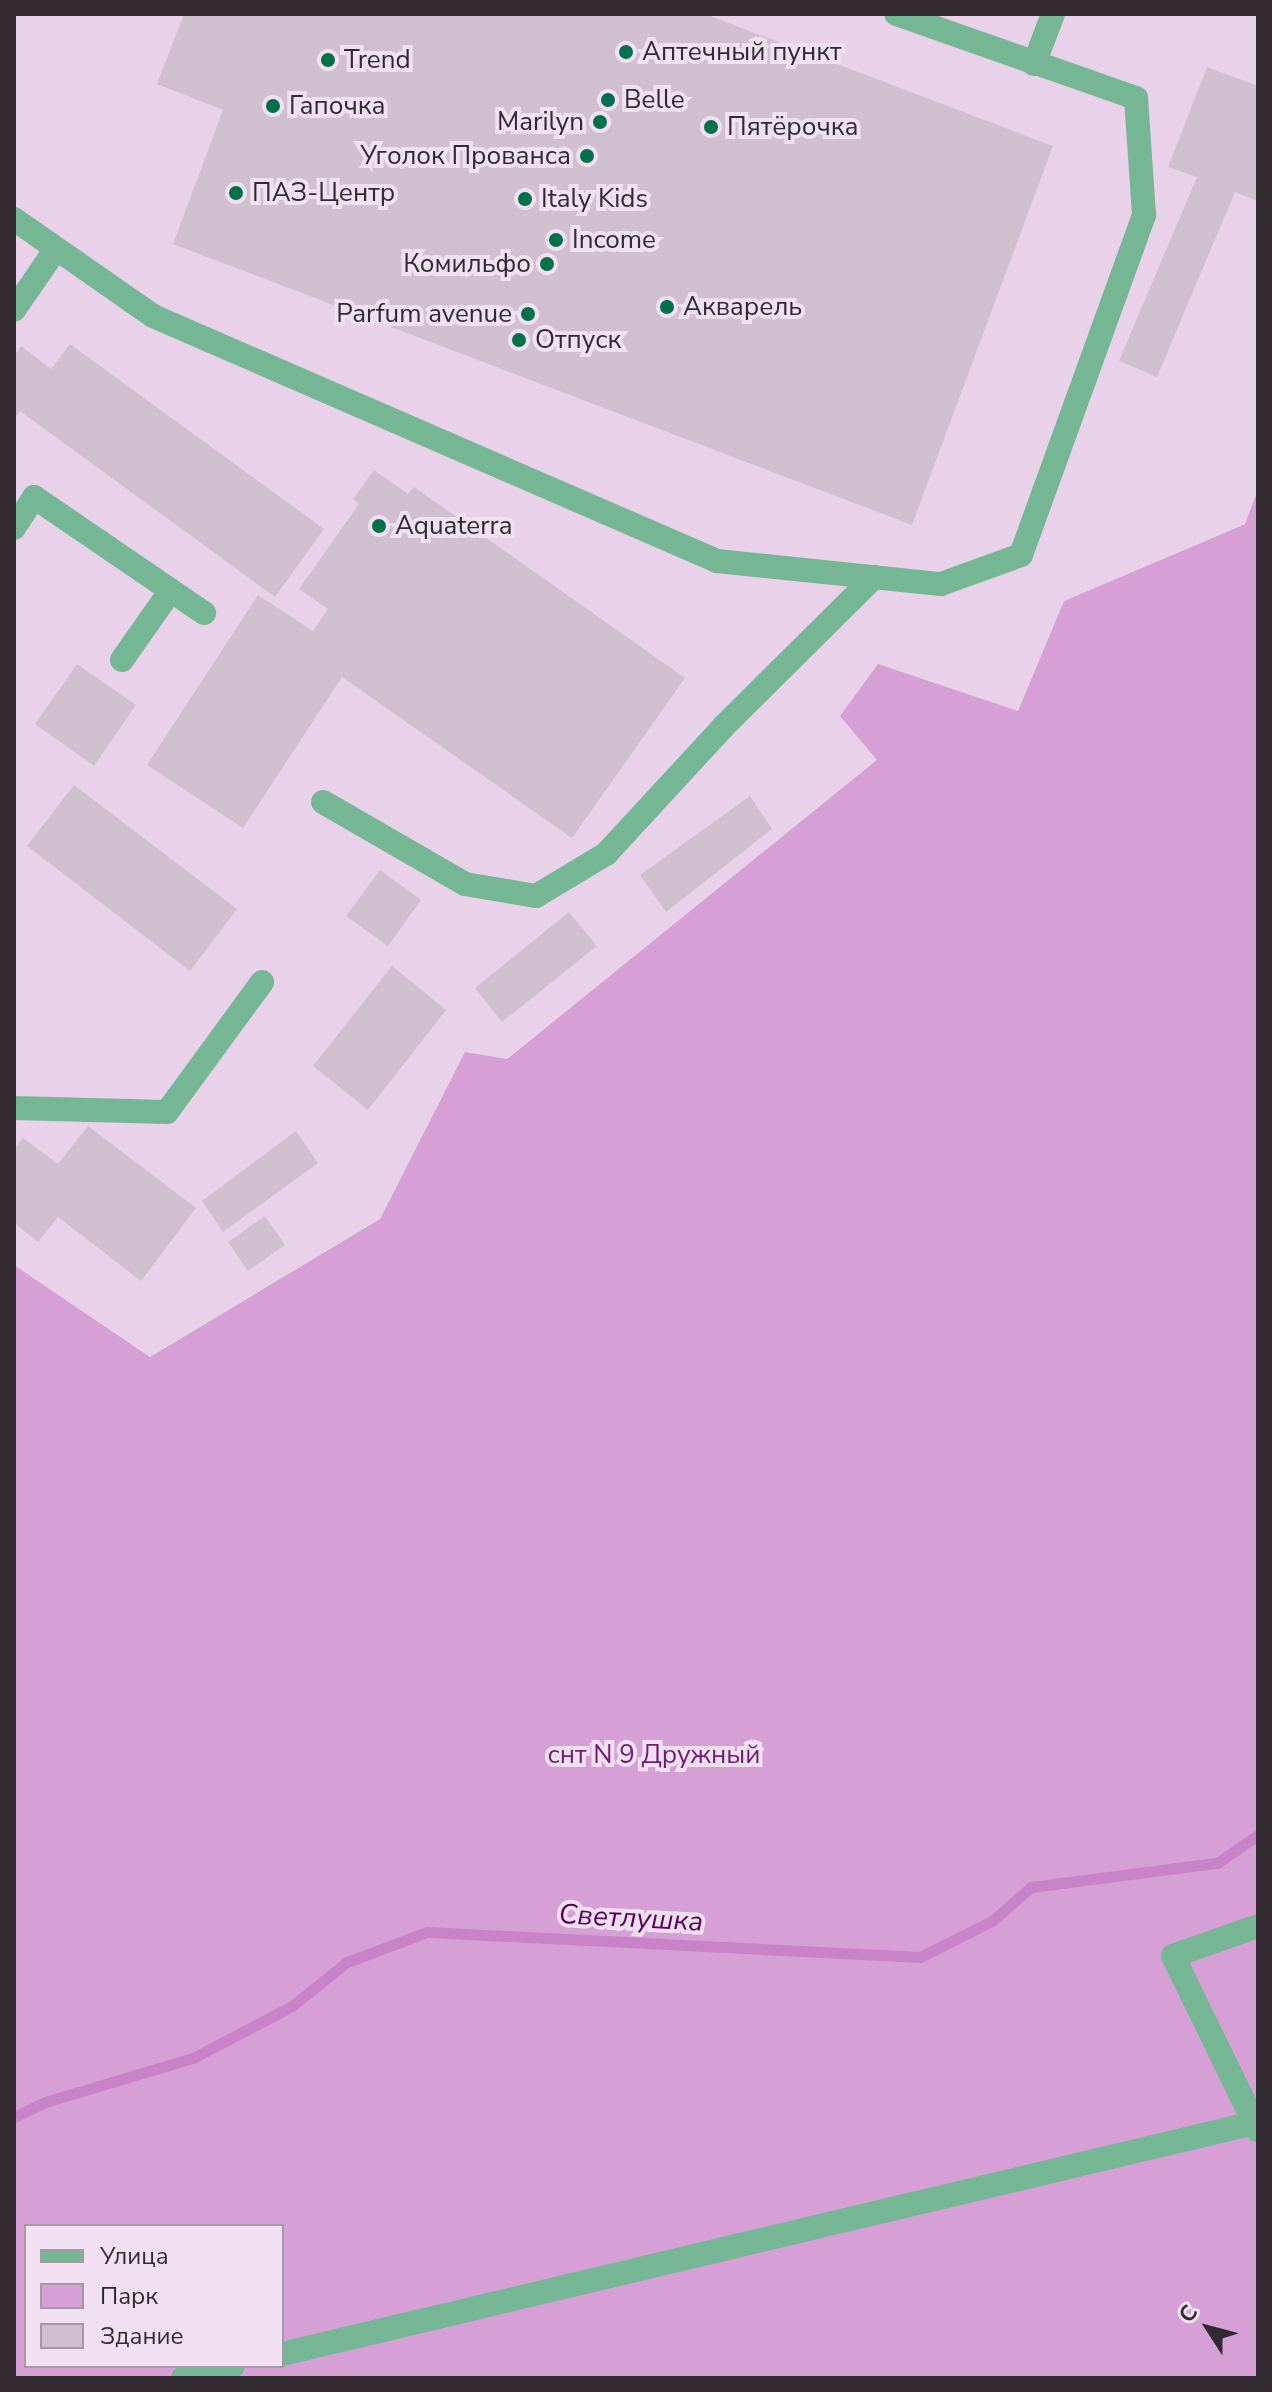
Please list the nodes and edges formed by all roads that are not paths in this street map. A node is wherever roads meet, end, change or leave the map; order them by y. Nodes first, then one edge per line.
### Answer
1 (896, 14) edge
2 (1053, 14) edge
3 (1034, 64) junction
4 (14, 219) edge
5 (56, 249) junction
6 (14, 310) edge
7 (14, 528) edge
8 (874, 577) junction
9 (171, 590) junction
10 (204, 613) dead end
11 (122, 660) dead end
12 (323, 802) dead end
13 (262, 982) dead end
14 (14, 1108) edge
15 (1258, 1926) edge
16 (1256, 2127) edge
17 (284, 2354) edge
18 (225, 2368) edge
19 (183, 2378) edge

1 - 3 lane
2 - 3 lane
3 - 8 lane
4 - 5 lane
5 - 6 lane
5 - 8 lane
7 - 9 lane
8 - 12 lane
9 - 10 lane
9 - 11 lane
13 - 14 lane
15 - 16 lane
16 - 17 lane
18 - 19 lane

